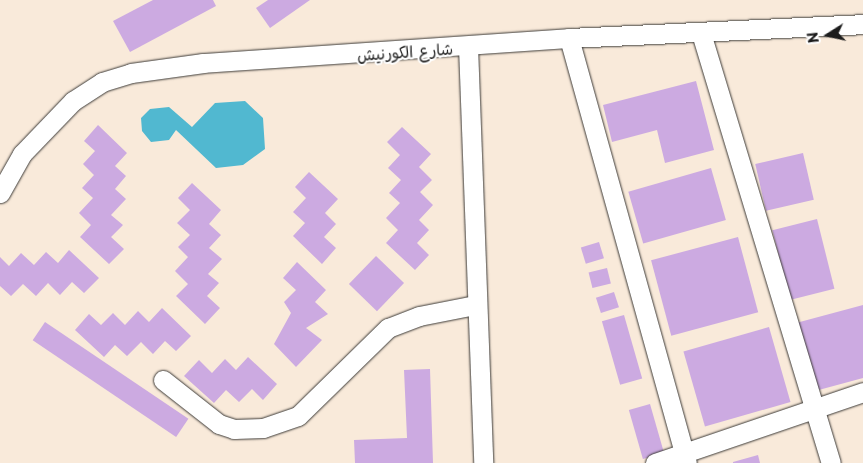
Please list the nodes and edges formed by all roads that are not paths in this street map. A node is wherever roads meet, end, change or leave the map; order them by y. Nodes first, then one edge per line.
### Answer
1 (863, 24) edge
2 (700, 33) junction
3 (569, 38) junction
4 (468, 46) junction
5 (0, 193) edge
6 (475, 305) junction
7 (162, 380) dead end
8 (863, 392) edge
9 (813, 406) junction
10 (685, 458) edge
11 (483, 463) edge
12 (655, 463) edge
13 (831, 463) edge

1 - 2 street, شارع الكورنيش
2 - 3 street, شارع الكورنيش
2 - 9 street
3 - 4 street, شارع الكورنيش
3 - 10 street
4 - 5 street, شارع الكورنيش
4 - 6 street
6 - 7 street
6 - 11 street
8 - 9 street
9 - 10 street
9 - 13 street
10 - 12 street

